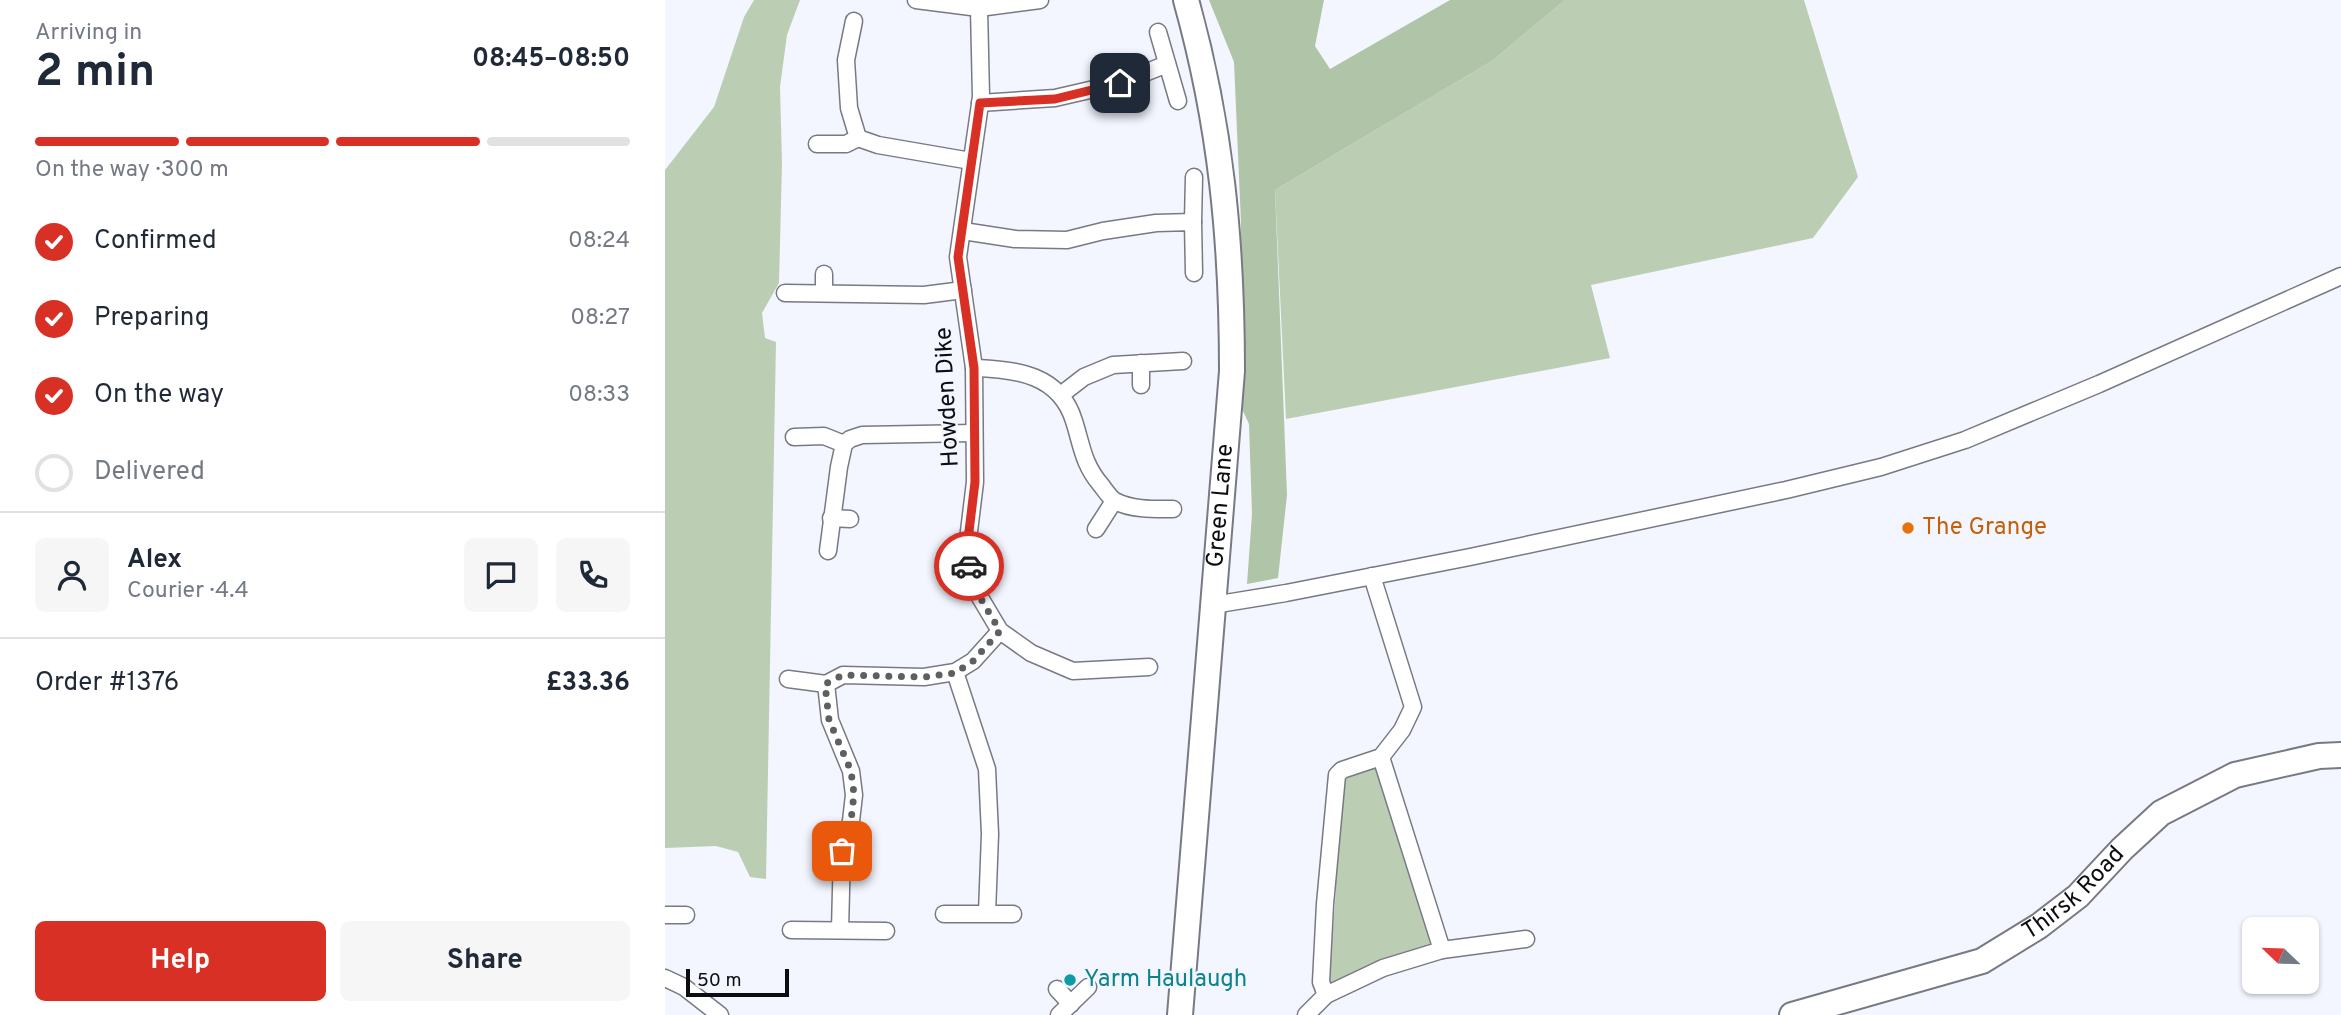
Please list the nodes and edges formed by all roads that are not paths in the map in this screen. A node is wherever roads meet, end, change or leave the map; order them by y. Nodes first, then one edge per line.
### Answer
1 (916, 0) edge
2 (1039, 0) edge
3 (1186, 0) edge
4 (979, 8) junction
5 (854, 21) dead end
6 (1159, 32) dead end
7 (1167, 64) junction
8 (1178, 101) dead end
9 (980, 103) junction
10 (858, 138) junction
11 (817, 144) dead end
12 (971, 161) junction
13 (1194, 177) dead end
14 (1193, 222) junction
15 (963, 231) junction
16 (1194, 273) dead end
17 (824, 274) dead end
18 (2341, 276) edge
19 (963, 290) junction
20 (785, 293) dead end
21 (824, 293) junction
22 (1183, 361) dead end
23 (1140, 363) junction
24 (974, 368) junction
25 (1141, 385) dead end
26 (1062, 394) junction
27 (974, 433) junction
28 (794, 437) dead end
29 (843, 444) junction
30 (1114, 501) junction
31 (1174, 509) dead end
32 (831, 518) junction
33 (850, 519) dead end
34 (1096, 529) dead end
35 (828, 551) dead end
36 (1372, 576) junction
37 (1213, 605) junction
38 (1000, 631) junction
39 (955, 673) junction
40 (1139, 674) dead end
41 (788, 679) dead end
42 (825, 684) junction
43 (2341, 755) edge
44 (1381, 757) junction
45 (987, 913) junction
46 (944, 914) dead end
47 (1013, 914) dead end
48 (665, 915) edge
49 (686, 915) dead end
50 (791, 930) dead end
51 (840, 930) junction
52 (885, 931) dead end
53 (1526, 939) dead end
54 (1442, 950) junction
55 (665, 978) edge
56 (1089, 987) dead end
57 (1057, 989) dead end
58 (1326, 995) junction
59 (1065, 1009) edge
60 (720, 1015) edge
61 (1180, 1015) edge
62 (1306, 1015) edge
63 (1792, 1015) edge

1 - 4 street
2 - 4 street
3 - 37 main road, Green Lane
4 - 9 street, Howden Dike
5 - 10 street
6 - 7 street
7 - 8 street
7 - 9 street
9 - 12 street, Howden Dike
10 - 11 street
10 - 12 street
12 - 15 street, Howden Dike
13 - 14 street
14 - 15 street
14 - 16 street
15 - 19 street, Howden Dike
17 - 21 street
18 - 36 street
19 - 21 street
19 - 24 street, Howden Dike
20 - 21 street
22 - 23 street
23 - 25 street
23 - 26 street
24 - 26 street
24 - 27 street, Howden Dike
26 - 30 street
27 - 29 street
27 - 38 street, Howden Dike
28 - 29 street
29 - 32 street
30 - 31 street
30 - 34 street
32 - 33 street
32 - 35 street
36 - 37 street
36 - 44 street
37 - 61 main road, Green Lane
38 - 39 street
38 - 40 street, Howden Dike
39 - 42 street
39 - 45 street
41 - 42 street
42 - 51 street
43 - 63 main road, Thirsk Road
44 - 54 street
44 - 58 street
45 - 46 street
45 - 47 street
48 - 49 street
50 - 51 street
51 - 52 street
53 - 54 street
54 - 58 street
55 - 60 street
56 - 59 street
57 - 59 street
58 - 62 street

